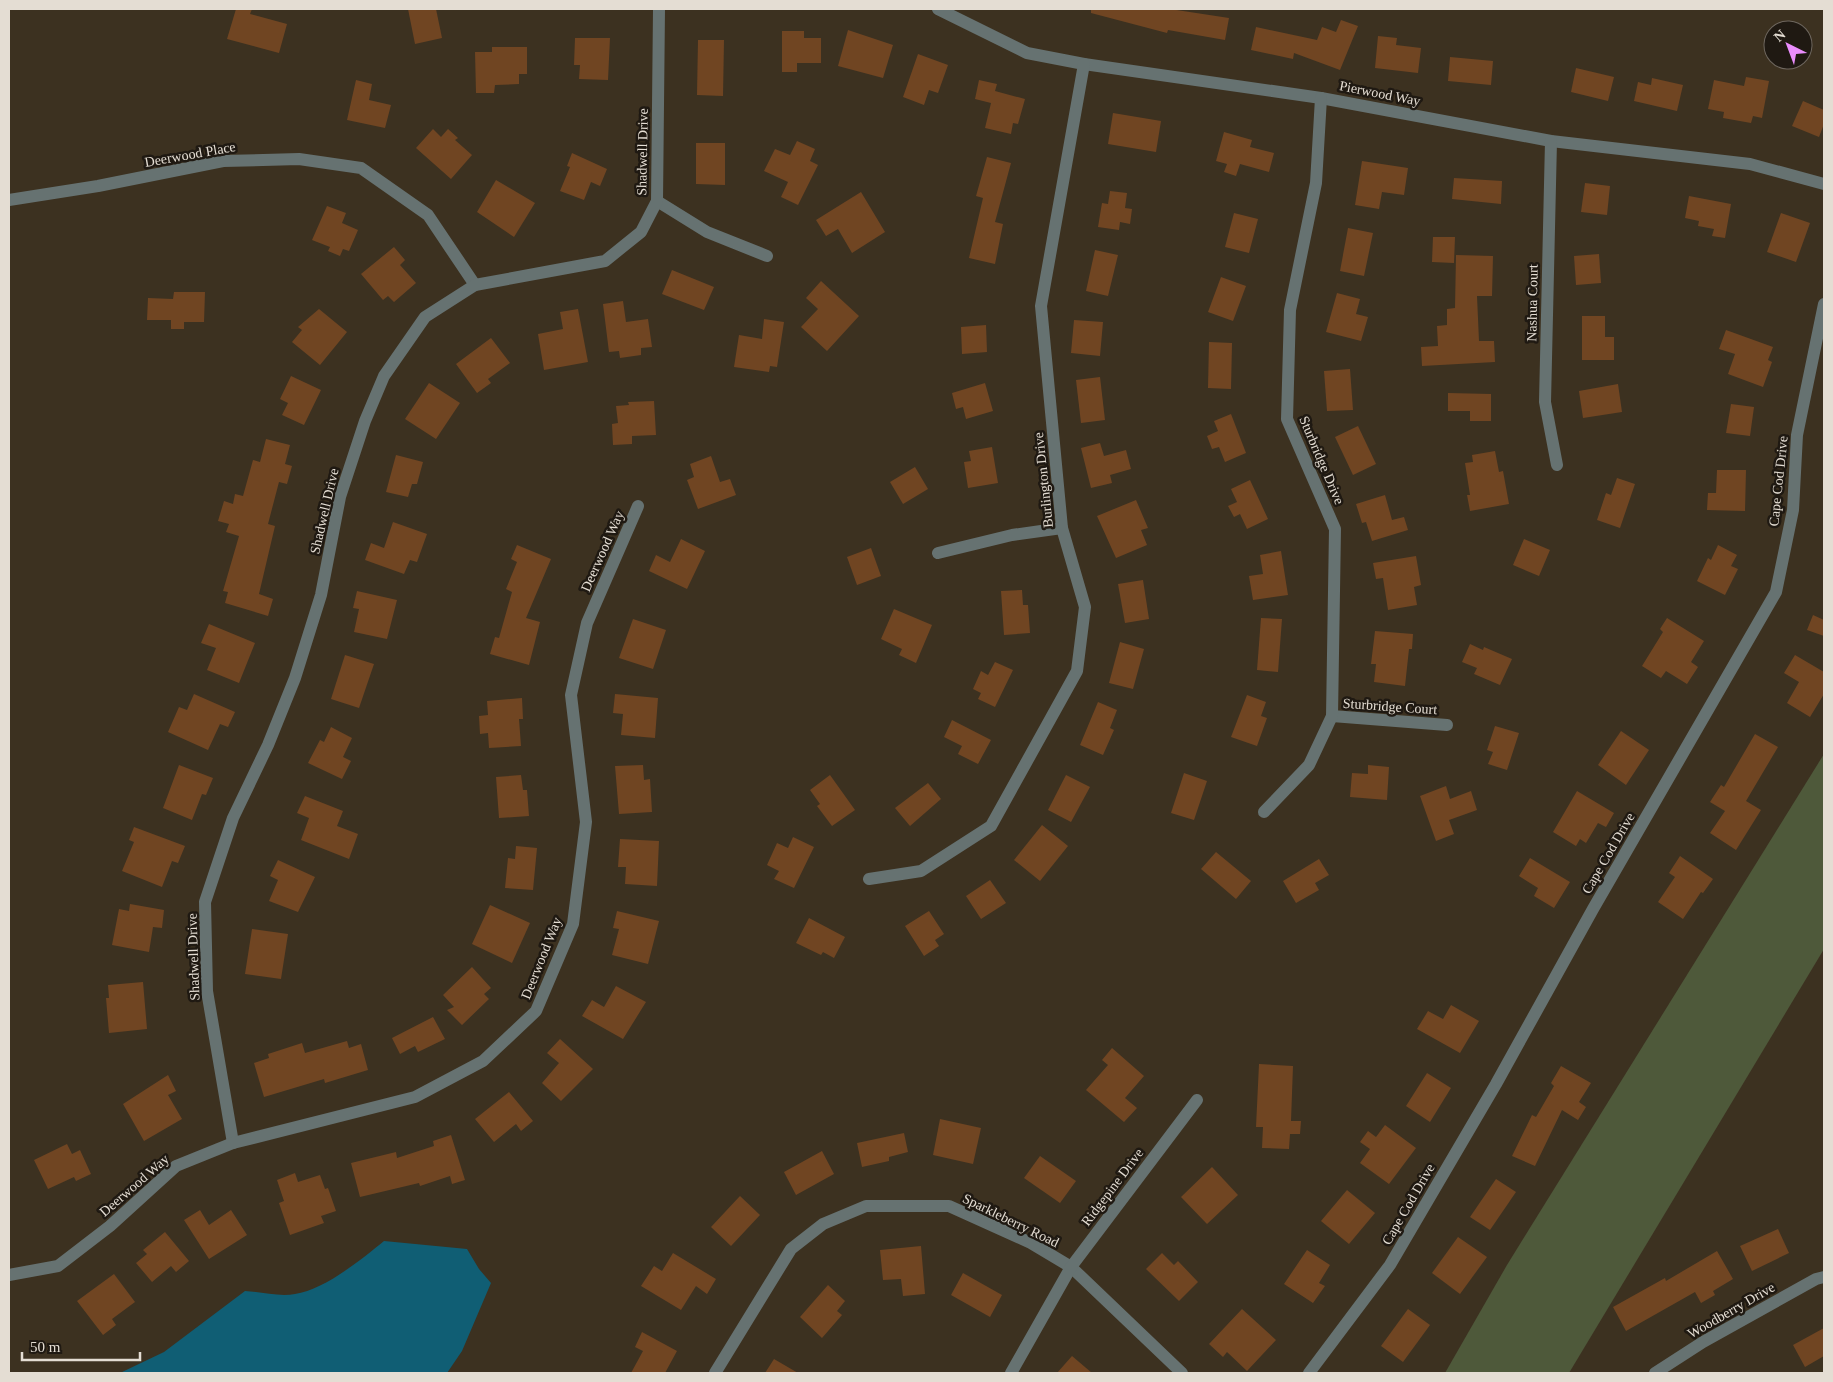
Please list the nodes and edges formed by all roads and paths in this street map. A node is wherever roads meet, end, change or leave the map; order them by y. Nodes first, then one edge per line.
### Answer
1 (659, 9) edge
2 (938, 9) edge
3 (1084, 64) junction
4 (1321, 98) junction
5 (1551, 140) junction
6 (1824, 184) edge
7 (9, 200) edge
8 (657, 201) junction
9 (766, 256) dead end
10 (475, 284) junction
11 (1824, 304) edge
12 (1557, 466) dead end
13 (638, 506) dead end
14 (1062, 528) junction
15 (938, 553) dead end
16 (1332, 716) junction
17 (1447, 725) dead end
18 (1264, 812) dead end
19 (870, 880) dead end
20 (1197, 1100) dead end
21 (233, 1143) junction
22 (1071, 1267) junction
23 (9, 1275) edge
24 (1824, 1277) edge
25 (715, 1373) edge
26 (1011, 1373) edge
27 (1182, 1373) edge
28 (1309, 1373) edge
29 (1655, 1373) edge

1 - 8 street, Shadwell Drive
2 - 3 street, Pierwood Way
3 - 4 street, Pierwood Way
3 - 14 street, Burlington Drive
4 - 5 street, Pierwood Way
4 - 16 street, Sturbridge Drive
5 - 6 street, Pierwood Way
5 - 12 street, Nashua Court
7 - 10 street, Deerwood Place
8 - 9 street
8 - 10 street, Shadwell Drive
10 - 21 street, Shadwell Drive
11 - 28 street, Cape Cod Drive
13 - 21 street, Deerwood Way
14 - 15 street
14 - 19 street, Burlington Drive
16 - 17 street, Sturbridge Court
16 - 18 street, Sturbridge Drive
20 - 22 street, Ridgepine Drive
21 - 23 street, Deerwood Way
22 - 25 street, Sparkleberry Road
22 - 26 street, Ridgepine Drive
22 - 27 street, Sparkleberry Road
24 - 29 street, Woodberry Drive

